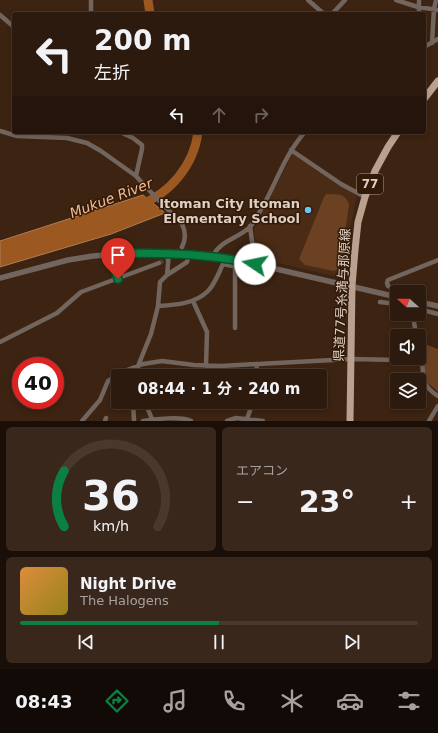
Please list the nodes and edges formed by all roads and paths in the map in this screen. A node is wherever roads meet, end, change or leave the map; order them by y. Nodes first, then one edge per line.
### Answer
1 (91, 0) edge
2 (308, 0) edge
3 (345, 0) edge
4 (396, 0) edge
5 (419, 0) edge
6 (436, 0) edge
7 (418, 7) junction
8 (436, 9) edge
9 (91, 12) edge
10 (322, 12) edge
11 (334, 12) edge
12 (419, 12) edge
13 (0, 15) edge
14 (12, 25) edge
15 (438, 39) edge
16 (432, 43) junction
17 (426, 46) edge
18 (438, 81) edge
19 (426, 96) edge
20 (0, 131) edge
21 (124, 134) edge
22 (303, 134) edge
23 (397, 134) edge
24 (291, 150) junction
25 (136, 176) junction
26 (365, 197) junction
27 (250, 226) junction
28 (182, 247) dead end
29 (169, 253) junction
30 (110, 254) junction
31 (189, 254) junction
32 (213, 256) junction
33 (438, 260) edge
34 (159, 263) tunnel mouth
35 (253, 264) junction
36 (234, 266) junction
37 (167, 275) junction
38 (0, 278) edge
39 (118, 279) junction
40 (352, 286) junction
41 (390, 287) edge
42 (390, 295) edge
43 (193, 301) junction
44 (380, 302) dead end
45 (390, 303) edge
46 (426, 303) edge
47 (158, 306) junction
48 (438, 306) edge
49 (426, 311) edge
50 (438, 314) edge
51 (235, 328) dead end
52 (0, 342) edge
53 (351, 359) junction
54 (390, 360) edge
55 (257, 364) junction
56 (423, 365) edge
57 (138, 366) junction
58 (206, 366) junction
59 (257, 369) edge
60 (438, 396) edge
61 (438, 406) edge
62 (133, 409) edge
63 (148, 409) edge
64 (251, 409) edge
65 (152, 419) junction
66 (247, 419) junction
67 (82, 421) edge
68 (134, 421) edge
69 (143, 421) edge
70 (191, 421) edge
71 (227, 421) edge
72 (263, 421) edge
73 (350, 421) edge
74 (429, 421) edge

1 - 9 street
2 - 10 street
3 - 11 street
4 - 7 street
5 - 7 street
6 - 8 street
7 - 8 street
7 - 12 street
8 - 16 street
13 - 14 street
15 - 16 street
16 - 17 street
18 - 19 main road
20 - 25 street
21 - 25 street
22 - 24 street
23 - 26 main road, 県道77号糸満与那原線 / 77
24 - 26 street
24 - 27 street
25 - 28 street
26 - 40 main road, 県道77号糸満与那原線 / 77
27 - 32 street
27 - 35 street
29 - 30 street
29 - 31 street
29 - 37 street
30 - 38 street
30 - 39 street
31 - 32 street
31 - 37 street
32 - 35 street
33 - 41 street
34 - 39 street
35 - 36 street
35 - 40 street
36 - 43 street
36 - 51 street
37 - 47 street
39 - 52 street
40 - 42 street
40 - 53 main road, 県道77号糸満与那原線 / 77
43 - 47 street
43 - 58 street
44 - 45 street
46 - 48 street
47 - 57 street
49 - 50 street
53 - 54 street
53 - 55 street
53 - 73 main road, 県道77号糸満与那原線 / 77
55 - 58 street
55 - 59 street
56 - 60 street
57 - 58 street
57 - 67 street
61 - 74 street
62 - 68 street
63 - 65 street
64 - 66 street
65 - 69 street
65 - 70 street
66 - 71 street
66 - 72 street

